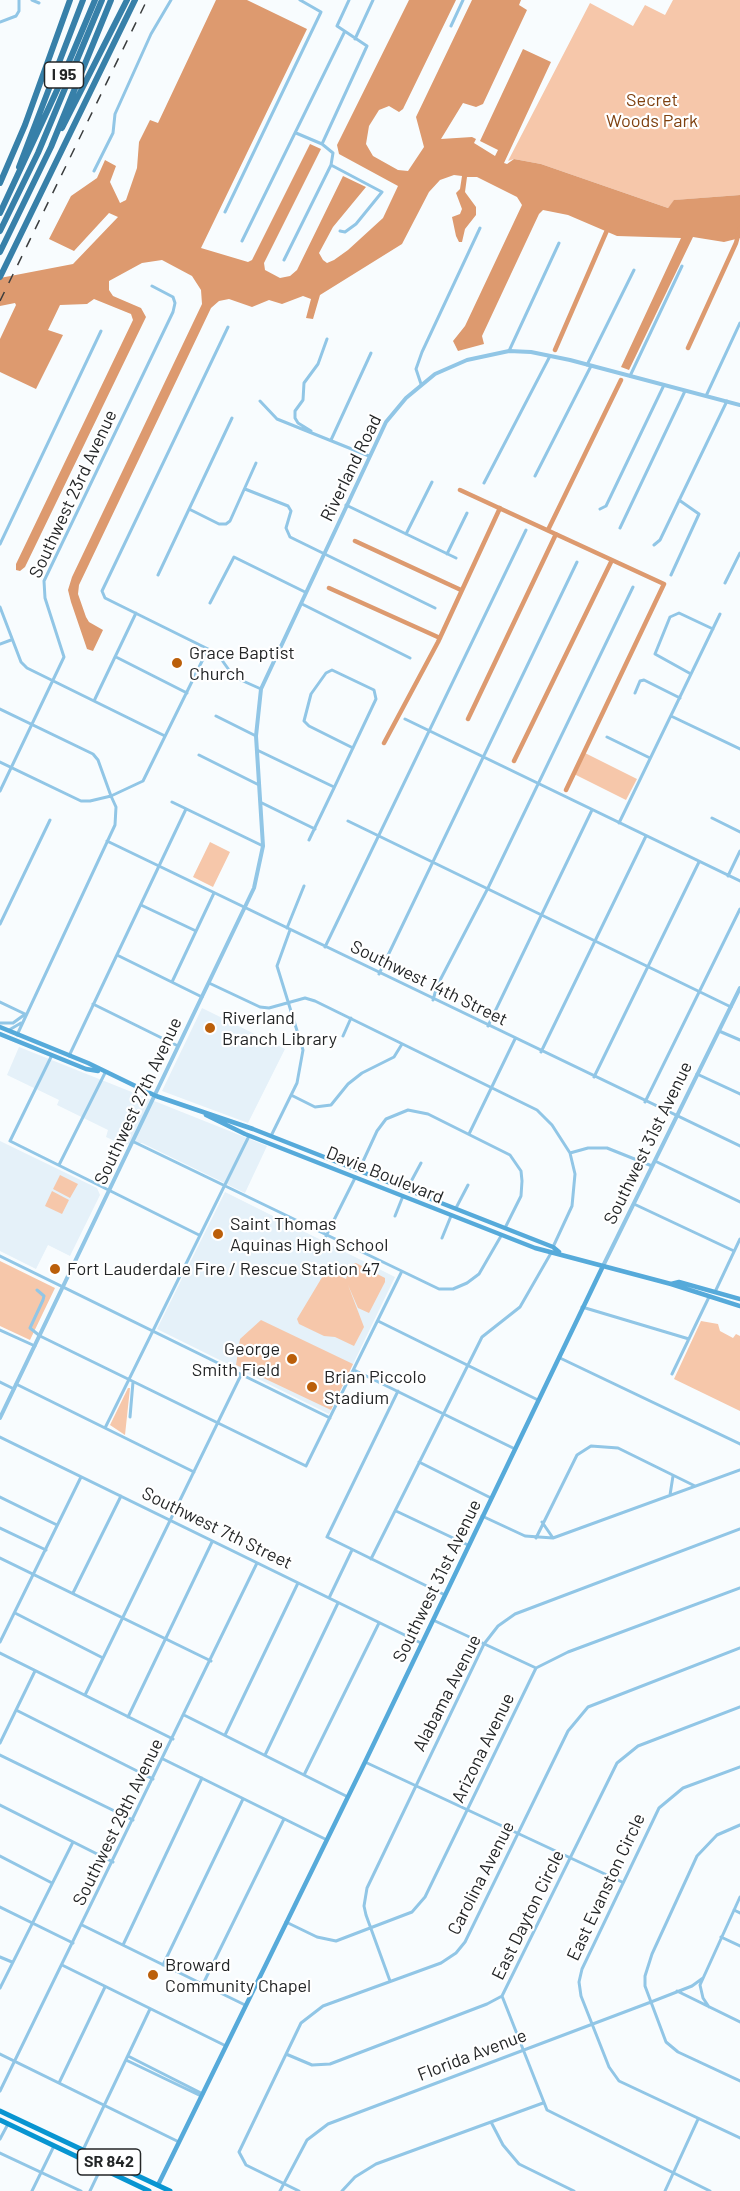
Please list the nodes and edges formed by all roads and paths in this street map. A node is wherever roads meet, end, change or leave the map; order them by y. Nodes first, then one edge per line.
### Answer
1 (19, 0) edge
2 (32, 0) edge
3 (70, 0) edge
4 (82, 0) edge
5 (95, 0) edge
6 (102, 0) edge
7 (109, 0) edge
8 (124, 0) edge
9 (135, 0) edge
10 (171, 0) edge
11 (300, 0) edge
12 (349, 0) edge
13 (373, 0) edge
14 (463, 0) edge
15 (39, 3) dead end
16 (0, 22) edge
17 (451, 26) dead end
18 (344, 33) junction
19 (355, 39) junction
20 (296, 133) junction
21 (321, 144) junction
22 (51, 147) junction
23 (28, 148) junction
24 (42, 155) junction
25 (331, 165) junction
26 (94, 171) dead end
27 (0, 183) edge
28 (225, 212) dead end
29 (0, 213) edge
30 (480, 228) dead end
31 (0, 231) edge
32 (340, 231) dead end
33 (242, 241) dead end
34 (0, 243) edge
35 (559, 243) dead end
36 (0, 252) edge
37 (284, 260) dead end
38 (682, 266) dead end
39 (634, 270) dead end
40 (0, 277) edge
41 (152, 286) dead end
42 (740, 323) edge
43 (228, 327) dead end
44 (101, 331) dead end
45 (327, 339) dead end
46 (509, 351) junction
47 (371, 353) dead end
48 (550, 356) junction
49 (589, 365) junction
50 (630, 376) junction
51 (421, 384) junction
52 (664, 385) junction
53 (686, 390) junction
54 (706, 396) junction
55 (260, 401) dead end
56 (727, 401) junction
57 (740, 405) edge
58 (232, 418) dead end
59 (318, 435) junction
60 (332, 440) junction
61 (369, 456) junction
62 (256, 463) dead end
63 (535, 476) dead end
64 (432, 482) dead end
65 (484, 483) dead end
66 (245, 489) junction
67 (679, 500) junction
68 (346, 505) junction
69 (188, 509) junction
70 (600, 509) dead end
71 (467, 513) dead end
72 (620, 528) dead end
73 (526, 530) dead end
74 (406, 534) junction
75 (0, 544) edge
76 (654, 545) dead end
77 (740, 553) edge
78 (447, 554) junction
79 (324, 555) junction
80 (456, 558) dead end
81 (577, 562) dead end
82 (158, 575) dead end
83 (671, 575) dead end
84 (725, 584) dead end
85 (633, 587) dead end
86 (305, 592) junction
87 (210, 603) dead end
88 (300, 603) junction
89 (0, 606) edge
90 (435, 608) dead end
91 (136, 613) junction
92 (720, 614) dead end
93 (713, 629) junction
94 (11, 640) junction
95 (0, 644) edge
96 (208, 649) junction
97 (116, 657) junction
98 (410, 658) dead end
99 (691, 674) junction
100 (53, 681) junction
101 (261, 689) junction
102 (187, 693) junction
103 (635, 693) dead end
104 (680, 698) junction
105 (94, 700) junction
106 (0, 709) edge
107 (216, 716) dead end
108 (671, 716) junction
109 (405, 719) dead end
110 (33, 724) junction
111 (428, 731) junction
112 (165, 736) junction
113 (256, 736) junction
114 (607, 738) dead end
115 (353, 747) junction
116 (740, 749) edge
117 (257, 750) junction
118 (199, 755) dead end
119 (482, 757) junction
120 (650, 758) junction
121 (0, 762) edge
122 (12, 767) junction
123 (538, 783) junction
124 (260, 785) junction
125 (334, 788) junction
126 (0, 791) edge
127 (111, 796) junction
128 (172, 802) dead end
129 (262, 803) junction
130 (186, 809) junction
131 (592, 810) junction
132 (712, 819) dead end
133 (50, 820) dead end
134 (348, 821) dead end
135 (619, 823) junction
136 (315, 829) junction
137 (740, 832) edge
138 (378, 836) junction
139 (646, 836) junction
140 (309, 840) dead end
141 (107, 841) junction
142 (263, 846) junction
143 (740, 851) edge
144 (432, 862) junction
145 (699, 862) junction
146 (160, 866) junction
147 (728, 876) junction
148 (740, 881) edge
149 (304, 886) dead end
150 (488, 888) junction
151 (214, 893) junction
152 (141, 905) junction
153 (245, 908) junction
154 (740, 909) edge
155 (542, 916) junction
156 (0, 924) edge
157 (288, 929) junction
158 (196, 931) junction
159 (596, 941) junction
160 (325, 947) junction
161 (117, 955) junction
162 (648, 967) junction
163 (379, 974) junction
164 (172, 982) junction
165 (209, 983) junction
166 (740, 988) edge
167 (699, 991) junction
168 (202, 997) junction
169 (433, 1000) junction
170 (0, 1002) edge
171 (289, 1002) junction
172 (93, 1004) junction
173 (731, 1007) junction
174 (25, 1014) junction
175 (351, 1018) junction
176 (23, 1021) junction
177 (488, 1026) junction
178 (0, 1030) edge
179 (7, 1030) junction
180 (719, 1031) junction
181 (17, 1035) junction
182 (343, 1036) dead end
183 (26, 1038) junction
184 (516, 1040) junction
185 (740, 1040) edge
186 (402, 1044) junction
187 (179, 1047) junction
188 (541, 1052) junction
189 (52, 1055) junction
190 (69, 1056) junction
191 (103, 1072) junction
192 (698, 1074) junction
193 (594, 1077) junction
194 (492, 1088) junction
195 (740, 1094) edge
196 (291, 1095) junction
197 (156, 1096) junction
198 (645, 1102) junction
199 (204, 1114) junction
200 (677, 1116) junction
201 (469, 1134) junction
202 (249, 1135) junction
203 (271, 1136) junction
204 (134, 1142) junction
205 (740, 1146) edge
206 (570, 1154) junction
207 (655, 1161) junction
208 (421, 1163) dead end
209 (59, 1165) junction
210 (652, 1166) junction
211 (359, 1170) junction
212 (356, 1177) junction
213 (468, 1185) dead end
214 (224, 1186) junction
215 (386, 1189) junction
216 (111, 1190) junction
217 (407, 1191) junction
218 (403, 1196) junction
219 (740, 1202) edge
220 (634, 1204) junction
221 (455, 1209) junction
222 (395, 1216) dead end
223 (451, 1216) junction
224 (504, 1230) junction
225 (199, 1235) junction
226 (501, 1235) junction
227 (326, 1236) junction
228 (442, 1238) dead end
229 (528, 1239) junction
230 (740, 1239) edge
231 (553, 1247) junction
232 (734, 1251) junction
233 (559, 1252) junction
234 (550, 1253) junction
235 (0, 1256) edge
236 (603, 1266) junction
237 (401, 1273) junction
238 (671, 1284) junction
239 (64, 1287) junction
240 (37, 1290) dead end
241 (715, 1292) junction
242 (709, 1297) junction
243 (740, 1299) edge
244 (740, 1306) edge
245 (582, 1307) junction
246 (378, 1321) junction
247 (0, 1330) edge
248 (152, 1330) junction
249 (40, 1336) junction
250 (689, 1339) junction
251 (35, 1346) junction
252 (558, 1357) junction
253 (466, 1366) junction
254 (354, 1370) junction
255 (672, 1374) dead end
256 (241, 1375) junction
257 (128, 1379) junction
258 (0, 1382) edge
259 (133, 1382) junction
260 (15, 1387) junction
261 (398, 1391) junction
262 (538, 1400) junction
263 (443, 1413) junction
264 (130, 1417) dead end
265 (0, 1418) edge
266 (330, 1418) junction
267 (217, 1423) junction
268 (105, 1428) junction
269 (0, 1437) edge
270 (740, 1444) edge
271 (515, 1449) junction
272 (419, 1462) junction
273 (740, 1470) edge
274 (194, 1472) junction
275 (673, 1476) junction
276 (81, 1477) junction
277 (695, 1486) junction
278 (670, 1495) junction
279 (121, 1496) junction
280 (0, 1497) edge
281 (492, 1498) junction
282 (396, 1511) junction
283 (482, 1516) junction
284 (170, 1520) junction
285 (542, 1522) junction
286 (58, 1526) junction
287 (0, 1528) edge
288 (740, 1529) edge
289 (536, 1538) junction
290 (553, 1538) junction
291 (212, 1542) junction
292 (468, 1545) junction
293 (45, 1550) junction
294 (352, 1550) junction
295 (0, 1558) edge
296 (371, 1559) junction
297 (257, 1563) junction
298 (34, 1574) junction
299 (298, 1583) junction
300 (740, 1588) edge
301 (73, 1593) junction
302 (445, 1595) junction
303 (329, 1598) junction
304 (338, 1602) junction
305 (15, 1613) junction
306 (122, 1618) junction
307 (433, 1620) junction
308 (379, 1622) junction
309 (166, 1639) junction
310 (0, 1642) edge
311 (422, 1644) junction
312 (484, 1644) junction
313 (740, 1648) edge
314 (0, 1653) edge
315 (103, 1658) junction
316 (211, 1661) junction
317 (536, 1668) junction
318 (35, 1671) junction
319 (85, 1695) junction
320 (740, 1707) edge
321 (16, 1710) junction
322 (184, 1715) junction
323 (128, 1717) junction
324 (225, 1735) junction
325 (173, 1739) junction
326 (0, 1743) edge
327 (0, 1755) edge
328 (265, 1755) junction
329 (163, 1759) junction
330 (365, 1762) junction
331 (740, 1767) edge
332 (304, 1775) junction
333 (202, 1778) junction
334 (153, 1779) junction
335 (416, 1785) junction
336 (348, 1797) junction
337 (243, 1799) junction
338 (0, 1805) edge
339 (468, 1810) junction
340 (284, 1819) junction
341 (133, 1821) junction
342 (740, 1825) edge
343 (519, 1834) junction
344 (327, 1840) junction
345 (73, 1842) junction
346 (0, 1856) edge
347 (571, 1858) junction
348 (113, 1862) junction
349 (622, 1882) junction
350 (52, 1883) junction
351 (740, 1897) edge
352 (0, 1906) edge
353 (734, 1910) junction
354 (740, 1913) edge
355 (286, 1922) junction
356 (32, 1923) junction
357 (82, 1925) junction
358 (372, 1929) junction
359 (721, 1937) junction
360 (73, 1943) junction
361 (123, 1945) junction
362 (740, 1946) edge
363 (0, 1957) edge
364 (12, 1963) junction
365 (62, 1965) junction
366 (163, 1965) junction
367 (703, 1978) junction
368 (390, 1981) junction
369 (203, 1984) junction
370 (105, 1987) junction
371 (0, 1988) edge
372 (677, 1991) junction
373 (502, 1996) junction
374 (651, 2002) junction
375 (246, 2006) junction
376 (709, 2007) junction
377 (150, 2009) junction
378 (740, 2020) edge
379 (593, 2024) junction
380 (226, 2046) junction
381 (523, 2051) junction
382 (285, 2053) junction
383 (0, 2054) edge
384 (127, 2058) junction
385 (14, 2061) junction
386 (740, 2081) edge
387 (59, 2083) junction
388 (0, 2091) edge
389 (202, 2095) junction
390 (543, 2103) junction
391 (104, 2106) junction
392 (0, 2111) edge
393 (698, 2119) junction
394 (0, 2120) edge
395 (19, 2120) junction
396 (491, 2122) junction
397 (8, 2124) junction
398 (740, 2138) edge
399 (0, 2139) edge
400 (179, 2142) junction
401 (54, 2146) junction
402 (83, 2150) junction
403 (0, 2153) edge
404 (101, 2168) junction
405 (41, 2172) junction
406 (673, 2173) junction
407 (284, 2184) junction
408 (156, 2188) edge
409 (32, 2191) edge
410 (81, 2191) edge
411 (90, 2191) edge
412 (149, 2191) edge
413 (170, 2191) edge
414 (280, 2191) edge
415 (299, 2191) edge
416 (342, 2191) edge
417 (573, 2191) edge
418 (665, 2191) edge
419 (710, 2191) edge

1 - 16 street
2 - 15 street
3 - 27 highway
4 - 23 highway
5 - 23 highway, I 95
6 - 24 highway
7 - 22 highway, I 95
7 - 24 highway
8 - 22 highway
9 - 40 highway
10 - 26 street
11 - 28 street
12 - 18 street
13 - 19 street
14 - 17 street
18 - 19 street
18 - 20 street
19 - 21 street
20 - 21 street
20 - 33 street
21 - 25 street
22 - 24 highway, I 95
23 - 29 highway
24 - 31 highway
24 - 34 highway
24 - 36 highway, I 95
25 - 32 street
25 - 37 street
30 - 51 street
35 - 46 street
38 - 50 street
39 - 49 street
41 - 100 street, Southwest 23rd Avenue
42 - 54 street
43 - 91 street
44 - 75 street
45 - 59 street
46 - 48 street, Riverland Road
46 - 51 street, Riverland Road
47 - 60 street
48 - 49 street, Riverland Road
48 - 65 street
49 - 50 street, Riverland Road
49 - 63 street
50 - 52 street, Riverland Road
51 - 61 street, Riverland Road
52 - 53 street, Riverland Road
52 - 70 street
53 - 54 street, Riverland Road
53 - 72 street
54 - 56 street, Riverland Road
55 - 59 street
56 - 57 street, Riverland Road
56 - 67 street
58 - 69 street
59 - 60 street
60 - 61 street
61 - 68 street, Riverland Road
62 - 66 street
64 - 74 street
66 - 69 street
66 - 79 street
67 - 76 street
67 - 83 street
68 - 74 street
68 - 79 street, Riverland Road
69 - 82 street
71 - 78 street
73 - 111 street
74 - 78 street
77 - 84 street
78 - 80 street
79 - 86 street, Riverland Road
79 - 90 street
81 - 119 street
85 - 123 street
86 - 87 street
86 - 88 street, Riverland Road
88 - 98 street
88 - 101 street, Riverland Road
89 - 94 street
91 - 96 street
91 - 97 street
92 - 93 street
93 - 99 street
93 - 99 street
94 - 95 street
94 - 100 street
96 - 101 street
96 - 102 street
97 - 102 street
97 - 105 street
99 - 104 street
100 - 105 street
100 - 110 street, Southwest 23rd Avenue
101 - 113 street, Riverland Road
102 - 112 street
103 - 104 street
104 - 108 street
105 - 112 street
106 - 110 street
107 - 113 street
108 - 116 street
108 - 120 street
109 - 111 street
110 - 122 street, Southwest 23rd Avenue
110 - 127 street
111 - 119 street
111 - 138 street
112 - 127 street
113 - 117 street, Riverland Road
114 - 120 street
115 - 115 street
115 - 125 street
117 - 124 street, Riverland Road
117 - 125 street
118 - 124 street
119 - 123 street
119 - 144 street
120 - 135 street
121 - 122 street
122 - 126 street, Southwest 23rd Avenue
122 - 127 street
123 - 131 street
123 - 150 street
124 - 129 street, Southwest 27th Avenue
125 - 136 street
127 - 141 street
128 - 130 street
129 - 136 street
129 - 142 street, Southwest 27th Avenue
130 - 142 street
130 - 146 street
131 - 135 street
131 - 155 street
132 - 137 street
133 - 156 street
134 - 138 street
135 - 139 street
136 - 140 street
138 - 144 street
138 - 160 street
139 - 145 street
139 - 159 street
141 - 146 street, Southwest 14th Street
141 - 174 street
142 - 153 street, Southwest 27th Avenue
143 - 147 street
144 - 150 street
144 - 163 street
145 - 147 street
145 - 162 street
146 - 151 street, Southwest 14th Street
146 - 152 street
147 - 148 street
149 - 157 street
150 - 155 street
150 - 169 street
151 - 153 street, Southwest 14th Street
151 - 158 street
152 - 158 street
152 - 161 street
153 - 157 street, Southwest 14th Street
153 - 165 street, Southwest 27th Avenue
154 - 167 street
155 - 159 street
155 - 177 street
157 - 160 street, Southwest 14th Street
157 - 171 street
158 - 164 street
159 - 162 street
159 - 188 street
160 - 163 street, Southwest 14th Street
161 - 164 street
161 - 172 street
162 - 167 street
162 - 193 street
163 - 169 street, Southwest 14th Street
164 - 168 street
165 - 168 street, Southwest 27th Avenue
165 - 171 street
166 - 173 street, Southwest 31st Avenue
167 - 173 street
167 - 198 street
168 - 187 street, Southwest 27th Avenue
169 - 177 street, Southwest 14th Street
170 - 174 street
171 - 175 street
171 - 196 street
172 - 187 street
172 - 190 street
173 - 180 street, Southwest 31st Avenue
174 - 176 street
174 - 178 street
175 - 182 street
175 - 186 street
176 - 179 street
176 - 181 street
177 - 184 street, Southwest 14th Street
178 - 179 main road
178 - 183 main road
178 - 189 main road, Davie Boulevard
179 - 181 main road, Davie Boulevard
180 - 185 street
180 - 192 street, Southwest 31st Avenue
181 - 183 main road, Davie Boulevard
183 - 190 main road, Davie Boulevard
184 - 188 street, Southwest 14th Street
184 - 194 street
186 - 194 street
186 - 196 street
187 - 197 street, Southwest 27th Avenue
188 - 193 street, Southwest 14th Street
189 - 191 main road, Davie Boulevard
189 - 209 street
190 - 191 main road, Davie Boulevard
191 - 197 main road, Davie Boulevard
191 - 209 street
192 - 195 street
192 - 200 street, Southwest 31st Avenue
193 - 198 street, Southwest 14th Street
194 - 201 street
194 - 206 street
196 - 203 street
197 - 199 main road, Davie Boulevard
197 - 204 street, Southwest 27th Avenue
198 - 200 street, Southwest 14th Street
199 - 202 main road, Davie Boulevard
199 - 203 main road, Davie Boulevard
200 - 205 street, Southwest 14th Street
200 - 207 street, Southwest 31st Avenue
201 - 211 street
201 - 224 street
202 - 203 main road
202 - 212 main road, Davie Boulevard
202 - 214 street
203 - 211 main road, Davie Boulevard
204 - 214 street
204 - 216 street, Southwest 27th Avenue
206 - 210 street
206 - 231 street
207 - 210 street, Southwest 31st Avenue
207 - 219 street
208 - 217 street
209 - 216 street
210 - 220 street, Southwest 31st Avenue
211 - 217 main road, Davie Boulevard
212 - 215 main road, Davie Boulevard
212 - 227 street
213 - 221 street
214 - 225 street
214 - 227 street
215 - 217 main road
215 - 218 main road, Davie Boulevard
216 - 225 street
216 - 239 street, Southwest 27th Avenue
217 - 221 main road, Davie Boulevard
218 - 222 street
218 - 223 main road, Davie Boulevard
220 - 232 street
220 - 236 street, Southwest 31st Avenue
221 - 224 main road, Davie Boulevard
223 - 226 main road, Davie Boulevard
223 - 228 street
224 - 229 main road, Davie Boulevard
225 - 248 street
226 - 229 main road
226 - 234 main road, Davie Boulevard
226 - 237 street
227 - 237 street
229 - 231 main road, Davie Boulevard
230 - 232 street
231 - 233 main road, Davie Boulevard
232 - 241 street
233 - 234 main road, Davie Boulevard
233 - 236 main road, Davie Boulevard
234 - 253 street
235 - 239 street
236 - 238 main road, Davie Boulevard
236 - 245 main road, Southwest 31st Avenue
237 - 246 street
238 - 241 main road, Davie Boulevard
238 - 242 main road, Davie Boulevard
239 - 248 street
239 - 249 street, Southwest 27th Avenue
240 - 249 street
241 - 243 main road, Davie Boulevard
242 - 244 main road, Davie Boulevard
242 - 250 street
245 - 250 street
245 - 252 main road, Southwest 31st Avenue
246 - 253 street
246 - 254 street
247 - 251 street
248 - 256 street
248 - 257 street
249 - 251 street, Southwest 27th Avenue
249 - 257 street
250 - 255 street
251 - 260 street, Southwest 27th Avenue
252 - 262 main road, Southwest 31st Avenue
252 - 270 street
253 - 262 street
253 - 263 street
254 - 261 street
254 - 266 street
256 - 266 street
256 - 267 street
257 - 259 street
257 - 268 street
258 - 260 street
259 - 264 street
259 - 267 street
260 - 265 street, Southwest 27th Avenue
260 - 268 street
261 - 263 street
261 - 294 street
262 - 271 main road, Southwest 31st Avenue
263 - 271 street
263 - 272 street
266 - 267 street
267 - 274 street
268 - 274 street
269 - 276 street, Southwest 7th Street
271 - 281 main road, Southwest 31st Avenue
272 - 281 street
272 - 282 street
273 - 277 street
274 - 284 street
275 - 277 street
275 - 278 street
275 - 285 street
276 - 279 street, Southwest 7th Street
276 - 286 street
277 - 278 street
278 - 290 street
279 - 284 street, Southwest 7th Street
279 - 301 street
280 - 286 street
281 - 283 main road, Southwest 31st Avenue
282 - 292 street
282 - 296 street
283 - 289 street
283 - 292 main road, Southwest 31st Avenue
284 - 291 street, Southwest 7th Street
284 - 306 street
285 - 289 street
285 - 290 street
286 - 293 street
287 - 293 street
288 - 312 street, Alabama Avenue
289 - 290 street
291 - 297 street, Southwest 7th Street
291 - 309 street
292 - 302 main road, Southwest 31st Avenue
293 - 298 street
294 - 296 street
294 - 303 street
295 - 298 street
296 - 302 street
297 - 299 street, Southwest 7th Street
297 - 316 street, Southwest 29th Avenue
298 - 301 street
298 - 305 street
299 - 303 street, Southwest 7th Street
299 - 324 street
300 - 317 street
301 - 306 street
302 - 307 main road, Southwest 31st Avenue
303 - 304 street, Southwest 7th Street
304 - 308 street, Southwest 7th Street
304 - 328 street
305 - 310 street
305 - 315 street
306 - 309 street
306 - 315 street
307 - 311 main road, Southwest 31st Avenue
307 - 312 street
308 - 311 street, Southwest 7th Street
308 - 332 street
309 - 316 street
309 - 323 street
311 - 330 main road, Southwest 31st Avenue
312 - 317 street
312 - 335 street, Alabama Avenue
313 - 343 street, Carolina Avenue
314 - 318 street
315 - 319 street
316 - 322 street, Southwest 29th Avenue
317 - 339 street, Arizona Avenue
318 - 319 street
318 - 321 street
319 - 323 street
320 - 347 street, East Dayton Circle
321 - 326 street
321 - 334 street
322 - 324 street
322 - 325 street, Southwest 29th Avenue
323 - 325 street
324 - 328 street
325 - 329 street, Southwest 29th Avenue
327 - 341 street
328 - 332 street
329 - 333 street
329 - 334 street, Southwest 29th Avenue
330 - 335 street
330 - 336 main road, Southwest 31st Avenue
331 - 349 street, East Evanston Circle
332 - 336 street
333 - 337 street
333 - 361 street
334 - 341 street, Southwest 29th Avenue
335 - 339 street
335 - 358 street, Alabama Avenue
336 - 344 main road, Southwest 31st Avenue
337 - 340 street
337 - 366 street
338 - 345 street
339 - 343 street
339 - 358 street, Arizona Avenue
340 - 344 street
340 - 369 street
341 - 348 street, Southwest 29th Avenue
342 - 374 street
343 - 347 street
343 - 368 street, Carolina Avenue
344 - 355 main road, Southwest 31st Avenue
345 - 348 street
345 - 350 street
346 - 350 street
347 - 349 street
347 - 373 street, East Dayton Circle
348 - 357 street, Southwest 29th Avenue
349 - 379 street, East Evanston Circle
350 - 356 street
351 - 353 street
352 - 356 street
353 - 354 street
353 - 359 street
355 - 358 street, Arizona Avenue
355 - 375 main road, Southwest 31st Avenue
356 - 360 street
356 - 364 street
357 - 360 street, Southwest 29th Avenue
357 - 361 street
358 - 368 street, Alabama Avenue
359 - 362 street
359 - 367 street
360 - 365 street, Southwest 29th Avenue
361 - 366 street
363 - 364 street
364 - 371 street
365 - 370 street
365 - 385 street, Southwest 29th Avenue
366 - 369 street
367 - 372 street, Florida Avenue
367 - 376 street
368 - 382 street, Carolina Avenue
369 - 375 street
370 - 377 street
370 - 387 street
372 - 374 street, Florida Avenue
372 - 376 street
373 - 381 street, East Dayton Circle
373 - 382 street
374 - 379 street, Florida Avenue
374 - 386 street
375 - 380 main road, Southwest 31st Avenue
376 - 378 street
377 - 380 street
377 - 384 street
379 - 381 street, Florida Avenue
379 - 393 street, East Evanston Circle
380 - 389 main road, Southwest 31st Avenue
381 - 390 street, East Dayton Circle
381 - 407 street, Florida Avenue
382 - 407 street, Carolina Avenue
383 - 385 street
384 - 389 street
384 - 391 street
385 - 387 street
385 - 388 street, Southwest 29th Avenue
387 - 391 street
389 - 400 main road, Southwest 31st Avenue
390 - 396 street
390 - 406 street, East Dayton Circle
391 - 400 street
391 - 402 street
392 - 395 main road, SR 842
393 - 398 street, East Evanston Circle
393 - 406 street
394 - 397 main road, SR 842
395 - 397 main road
395 - 402 main road, SR 842
396 - 416 street
396 - 417 street
397 - 399 street
397 - 401 main road, SR 842
400 - 408 main road, Southwest 31st Avenue
401 - 404 main road, SR 842
401 - 405 street
402 - 408 main road, SR 842
403 - 405 street
404 - 411 street
404 - 412 main road, SR 842
405 - 409 street
405 - 410 street
406 - 418 street
406 - 419 street, East Dayton Circle
407 - 414 street, Florida Avenue
407 - 415 street
408 - 413 main road, SR 842

